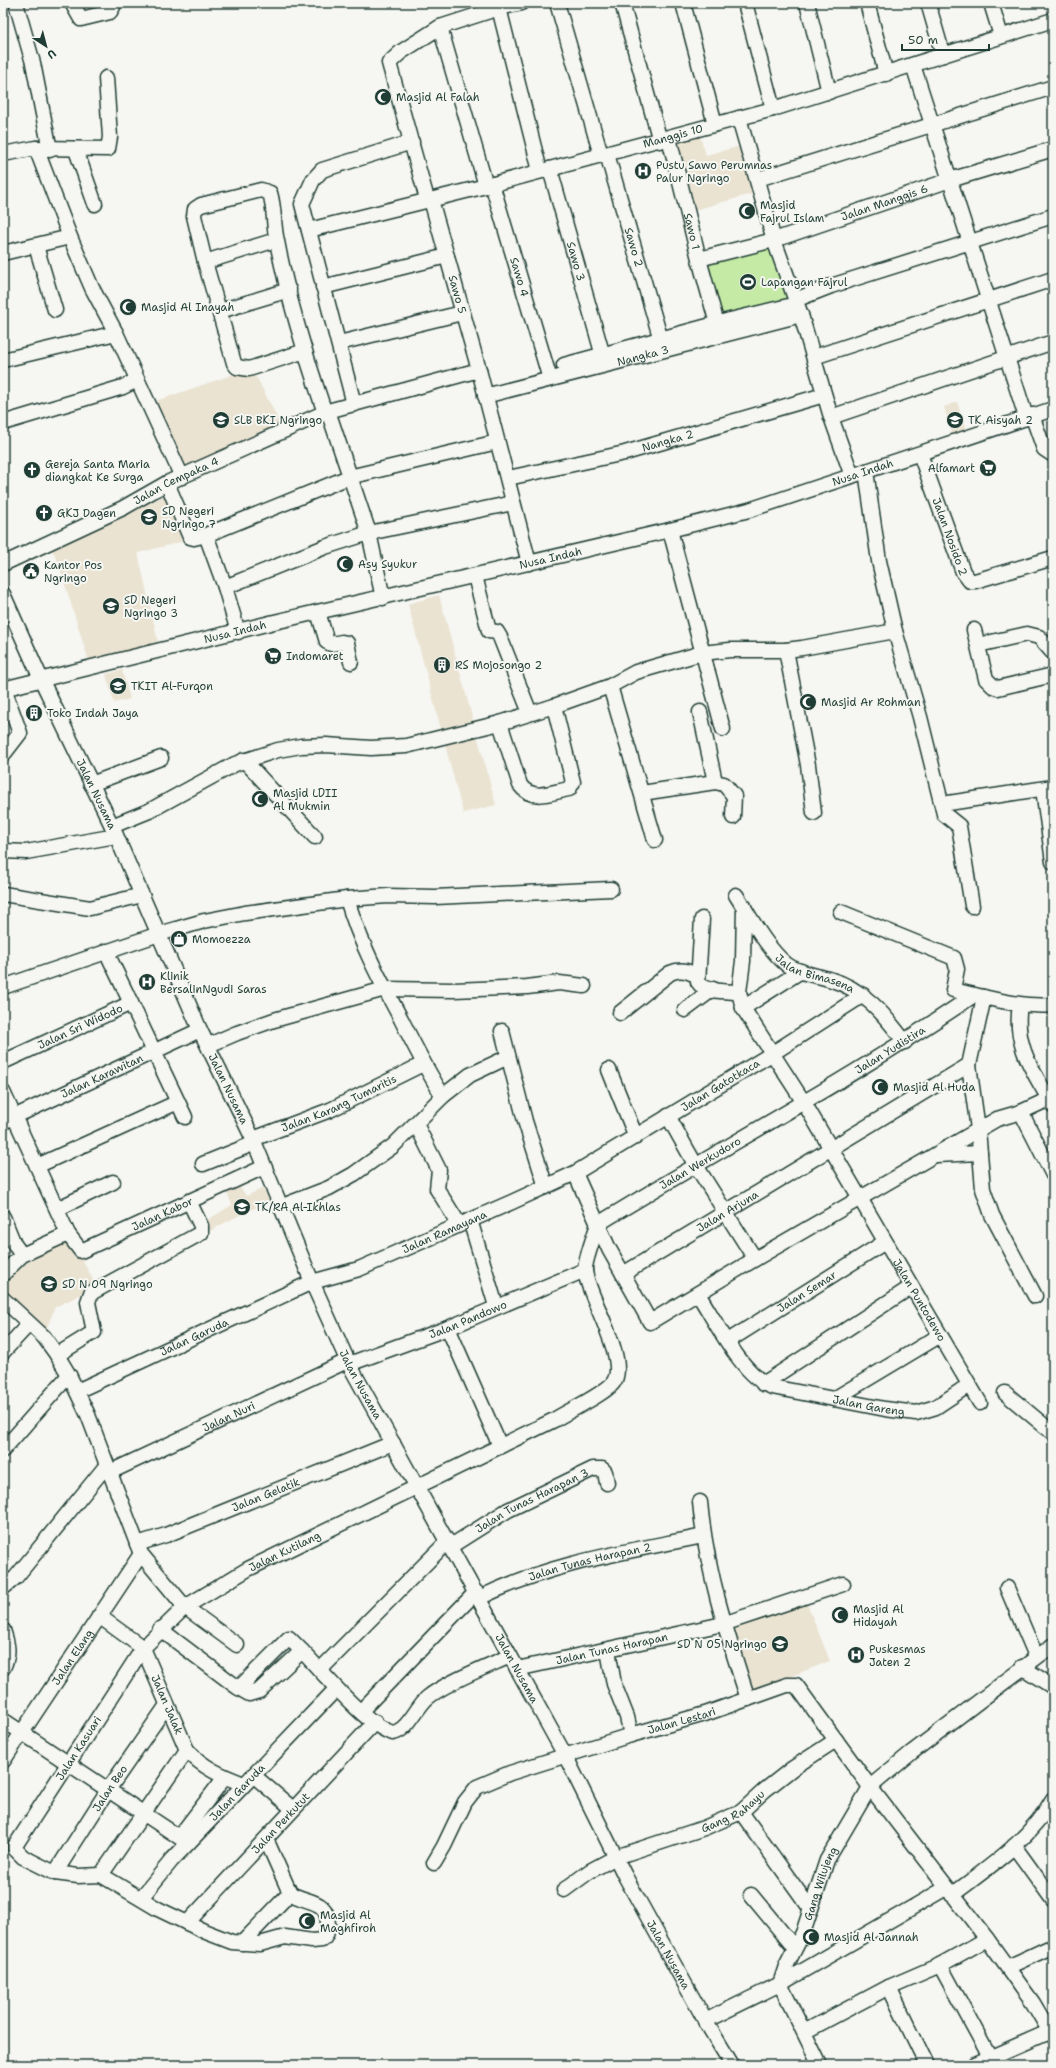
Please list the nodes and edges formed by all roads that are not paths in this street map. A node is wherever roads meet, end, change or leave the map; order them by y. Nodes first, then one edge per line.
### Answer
1 (16, 3) edge
2 (72, 3) edge
3 (112, 3) edge
4 (522, 3) edge
5 (557, 3) edge
6 (622, 3) edge
7 (683, 3) edge
8 (745, 3) edge
9 (806, 3) edge
10 (867, 3) edge
11 (928, 3) edge
12 (991, 3) edge
13 (499, 8) junction
14 (1053, 20) edge
15 (440, 27) junction
16 (1002, 36) junction
17 (943, 55) junction
18 (913, 65) junction
19 (886, 74) junction
20 (106, 78) dead end
21 (1053, 87) edge
22 (829, 92) junction
23 (773, 109) junction
24 (740, 118) junction
25 (714, 124) junction
26 (933, 125) junction
27 (664, 139) junction
28 (412, 142) junction
29 (36, 148) junction
30 (1053, 149) edge
31 (50, 150) junction
32 (76, 150) junction
33 (3, 154) edge
34 (604, 155) junction
35 (545, 170) junction
36 (758, 179) junction
37 (950, 180) junction
38 (489, 185) junction
39 (429, 200) junction
40 (96, 204) dead end
41 (1053, 216) edge
42 (309, 230) junction
43 (70, 237) junction
44 (276, 240) junction
45 (774, 240) junction
46 (970, 242) junction
47 (36, 246) junction
48 (3, 253) edge
49 (447, 256) junction
50 (699, 259) junction
51 (205, 262) junction
52 (1053, 279) edge
53 (323, 287) junction
54 (289, 290) junction
55 (989, 300) junction
56 (798, 306) junction
57 (55, 310) dead end
58 (220, 311) junction
59 (462, 313) junction
60 (719, 330) junction
61 (116, 333) junction
62 (661, 340) junction
63 (1053, 342) edge
64 (339, 343) junction
65 (305, 351) junction
66 (814, 357) junction
67 (1006, 357) junction
68 (3, 360) edge
69 (604, 360) junction
70 (479, 370) junction
71 (549, 374) junction
72 (137, 380) junction
73 (484, 392) junction
74 (824, 395) junction
75 (354, 404) junction
76 (1053, 409) edge
77 (326, 412) junction
78 (1029, 416) junction
79 (831, 417) junction
80 (3, 423) edge
81 (497, 442) junction
82 (920, 454) junction
83 (1053, 455) edge
84 (866, 471) junction
85 (182, 476) junction
86 (852, 476) junction
87 (349, 477) junction
88 (508, 478) junction
89 (167, 484) junction
90 (513, 503) junction
91 (670, 530) junction
92 (369, 533) junction
93 (206, 535) junction
94 (1053, 558) edge
95 (529, 563) junction
96 (3, 564) edge
97 (474, 576) junction
98 (225, 587) junction
99 (3, 594) edge
100 (383, 598) junction
101 (318, 612) junction
102 (974, 630) dead end
103 (895, 631) junction
104 (238, 632) junction
105 (978, 645) junction
106 (786, 650) junction
107 (702, 653) junction
108 (1053, 653) edge
109 (351, 662) dead end
110 (1053, 675) edge
111 (41, 679) junction
112 (610, 686) junction
113 (3, 689) edge
114 (554, 706) junction
115 (700, 712) dead end
116 (530, 713) junction
117 (500, 723) junction
118 (723, 729) dead end
119 (3, 755) edge
120 (160, 758) dead end
121 (244, 760) junction
122 (715, 782) junction
123 (91, 784) junction
124 (1048, 788) edge
125 (642, 793) junction
126 (942, 804) junction
127 (814, 813) dead end
128 (733, 817) dead end
129 (114, 831) junction
130 (315, 838) dead end
131 (655, 840) dead end
132 (3, 851) edge
133 (1053, 862) edge
134 (611, 889) dead end
135 (3, 894) edge
136 (142, 895) junction
137 (347, 899) junction
138 (972, 906) dead end
139 (840, 912) dead end
140 (702, 919) dead end
141 (159, 934) junction
142 (106, 951) junction
143 (801, 971) junction
144 (698, 976) junction
145 (584, 986) dead end
146 (3, 987) edge
147 (385, 989) junction
148 (713, 989) junction
149 (953, 990) junction
150 (739, 992) junction
151 (863, 995) junction
152 (979, 996) junction
153 (131, 1003) junction
154 (1020, 1005) junction
155 (1053, 1005) edge
156 (743, 1008) junction
157 (685, 1010) dead end
158 (620, 1013) dead end
159 (946, 1014) junction
160 (200, 1030) junction
161 (502, 1031) dead end
162 (905, 1042) junction
163 (209, 1045) junction
164 (154, 1052) junction
165 (774, 1053) junction
166 (508, 1057) junction
167 (3, 1062) edge
168 (423, 1064) junction
169 (969, 1065) junction
170 (609, 1070) dead end
171 (3, 1092) edge
172 (443, 1096) junction
173 (803, 1101) junction
174 (178, 1102) junction
175 (1051, 1103) edge
176 (1021, 1112) junction
177 (668, 1116) junction
178 (185, 1117) dead end
179 (9, 1120) edge
180 (416, 1124) junction
181 (978, 1129) junction
182 (636, 1137) junction
183 (254, 1141) junction
184 (832, 1149) junction
185 (980, 1153) junction
186 (935, 1155) junction
187 (203, 1164) dead end
188 (695, 1164) junction
189 (37, 1166) junction
190 (264, 1167) junction
191 (575, 1173) junction
192 (1053, 1175) edge
193 (113, 1182) dead end
194 (546, 1187) junction
195 (859, 1198) junction
196 (189, 1201) junction
197 (280, 1207) junction
198 (57, 1209) junction
199 (725, 1212) junction
200 (3, 1217) edge
201 (465, 1222) junction
202 (598, 1224) junction
203 (3, 1234) edge
204 (68, 1234) junction
205 (885, 1242) junction
206 (18, 1250) junction
207 (755, 1259) junction
208 (585, 1270) junction
209 (3, 1274) edge
210 (623, 1274) junction
211 (312, 1282) junction
212 (912, 1287) junction
213 (698, 1294) junction
214 (1035, 1296) dead end
215 (3, 1299) edge
216 (496, 1306) junction
217 (29, 1324) junction
218 (448, 1328) junction
219 (939, 1336) junction
220 (728, 1341) junction
221 (3, 1352) edge
222 (57, 1355) junction
223 (348, 1362) junction
224 (69, 1375) junction
225 (763, 1384) junction
226 (969, 1385) junction
227 (78, 1391) junction
228 (1006, 1393) dead end
229 (834, 1399) junction
230 (980, 1403) dead end
231 (1053, 1433) edge
232 (393, 1443) junction
233 (500, 1446) junction
234 (3, 1450) edge
235 (108, 1469) junction
236 (607, 1483) dead end
237 (416, 1486) junction
238 (700, 1502) dead end
239 (703, 1536) junction
240 (449, 1544) junction
241 (139, 1549) junction
242 (843, 1584) dead end
243 (3, 1588) edge
244 (1008, 1588) dead end
245 (478, 1595) junction
246 (185, 1607) junction
247 (98, 1616) junction
248 (723, 1624) junction
249 (160, 1629) junction
250 (3, 1630) edge
251 (237, 1645) dead end
252 (1053, 1645) edge
253 (143, 1648) junction
254 (608, 1650) junction
255 (510, 1656) junction
256 (1036, 1656) junction
257 (1022, 1667) junction
258 (3, 1668) edge
259 (320, 1670) junction
260 (517, 1670) junction
261 (1053, 1687) edge
262 (336, 1689) junction
263 (748, 1699) junction
264 (167, 1705) junction
265 (361, 1711) junction
266 (3, 1720) edge
267 (375, 1722) junction
268 (23, 1733) junction
269 (631, 1735) junction
270 (836, 1740) junction
271 (187, 1750) junction
272 (566, 1757) junction
273 (3, 1761) edge
274 (67, 1764) junction
275 (224, 1777) junction
276 (248, 1779) junction
277 (870, 1788) junction
278 (108, 1790) junction
279 (1053, 1799) edge
280 (293, 1809) junction
281 (741, 1812) junction
282 (144, 1813) junction
283 (266, 1839) junction
284 (183, 1840) junction
285 (1014, 1846) junction
286 (616, 1857) junction
287 (434, 1863) dead end
288 (55, 1873) junction
289 (101, 1875) junction
290 (564, 1890) dead end
291 (949, 1891) junction
292 (290, 1893) junction
293 (751, 1895) dead end
294 (141, 1898) junction
295 (1053, 1900) edge
296 (810, 1908) junction
297 (188, 1923) junction
298 (988, 1939) junction
299 (242, 1943) junction
300 (1053, 1946) edge
301 (794, 1948) junction
302 (940, 1965) junction
303 (1008, 1967) junction
304 (780, 1984) junction
305 (888, 1987) junction
306 (705, 2021) junction
307 (804, 2032) junction
308 (1052, 2033) edge
309 (990, 2057) junction
310 (732, 2065) edge
311 (820, 2065) edge
312 (927, 2065) edge
313 (973, 2065) edge

1 - 31 street
2 - 3 street
4 - 13 street
5 - 34 street, Sawo 2
6 - 27 street, Sawo 1
7 - 25 street
8 - 23 street
9 - 22 street
10 - 19 street
11 - 17 street
12 - 16 street
13 - 15 street
13 - 35 street, Sawo 3
14 - 16 street, Manggis 10
15 - 28 street, Sawo 5
15 - 38 street, Sawo 4
16 - 17 street, Manggis 10
17 - 18 street, Manggis 10
18 - 19 street, Manggis 10
18 - 26 street
19 - 22 street, Manggis 10
20 - 32 street
21 - 26 street
22 - 23 street, Manggis 10
23 - 24 street, Manggis 10
24 - 25 street, Manggis 10
24 - 36 street
25 - 27 street, Manggis 10
26 - 36 street
26 - 37 street
27 - 34 street, Manggis 10
27 - 50 street, Sawo 1
28 - 39 street, Sawo 5
28 - 42 street
29 - 31 street
29 - 33 street
29 - 43 street
30 - 37 street, Jalan Manggis 6
31 - 32 street
32 - 40 street
34 - 35 street, Manggis 10
34 - 62 street, Sawo 2
35 - 38 street, Manggis 10
35 - 69 street, Sawo 3
36 - 45 street
37 - 45 street, Jalan Manggis 6
37 - 46 street
38 - 39 street, Manggis 10
38 - 71 street, Sawo 4
39 - 42 street, Manggis 10
39 - 49 street, Sawo 5
41 - 46 street
42 - 53 street
43 - 47 street
43 - 61 street
44 - 51 street
44 - 51 street
44 - 54 street
45 - 50 street, Jalan Manggis 6
45 - 56 street
46 - 55 street
46 - 56 street
47 - 48 street
47 - 57 street
49 - 53 street
49 - 59 street, Sawo 5
50 - 60 street, Sawo 1
51 - 58 street
52 - 55 street
53 - 64 street
54 - 58 street
54 - 65 street
55 - 66 street
55 - 67 street
56 - 60 street
56 - 66 street
58 - 65 street
59 - 64 street
59 - 70 street, Sawo 5
60 - 62 street
60 - 69 street, Nangka 3
61 - 68 street
61 - 72 street
62 - 69 street
63 - 67 street
64 - 75 street
65 - 77 street
66 - 74 street
67 - 78 street
67 - 79 street
69 - 71 street
70 - 73 street, Sawo 5
70 - 75 street, Jalan Cempaka 4
71 - 73 street
72 - 80 street
72 - 85 street
73 - 81 street, Sawo 5
74 - 79 street
74 - 88 street, Nangka 2
75 - 77 street, Jalan Cempaka 4
76 - 78 street, Nusa Indah
77 - 85 street, Jalan Cempaka 4
77 - 87 street
78 - 82 street, Nusa Indah
78 - 83 street
79 - 86 street
81 - 87 street
81 - 88 street, Sawo 5
82 - 84 street, Nusa Indah
82 - 94 street, Jalan Nosido 2
84 - 86 street, Nusa Indah
84 - 103 street
85 - 89 street, Jalan Cempaka 4
86 - 91 street, Nusa Indah
87 - 92 street
87 - 93 street
88 - 90 street, Sawo 5
89 - 93 street
89 - 96 street, Jalan Cempaka 4
90 - 92 street
90 - 95 street, Sawo 5
91 - 95 street, Nusa Indah
91 - 107 street
92 - 98 street
92 - 100 street
93 - 98 street
95 - 97 street, Nusa Indah
97 - 100 street, Nusa Indah
97 - 116 street
98 - 104 street
99 - 111 street, Jalan Nusama
100 - 101 street, Nusa Indah
101 - 104 street, Nusa Indah
101 - 109 street
102 - 105 street
103 - 106 street
103 - 126 street
104 - 111 street, Nusa Indah
105 - 108 street
105 - 110 street
106 - 107 street
106 - 127 street
107 - 112 street
107 - 118 street
111 - 113 street, Nusa Indah
111 - 123 street, Jalan Nusama
112 - 114 street
112 - 125 street
113 - 119 street
114 - 116 street
114 - 117 street
115 - 122 street
116 - 117 street
117 - 121 street
120 - 123 street
121 - 129 street
121 - 130 street
122 - 125 street
122 - 128 street
123 - 129 street, Jalan Nusama
124 - 126 street
124 - 133 street
125 - 131 street
126 - 138 street
129 - 132 street
129 - 136 street, Jalan Nusama
134 - 137 street
135 - 136 street
136 - 141 street, Jalan Nusama
137 - 141 street
137 - 147 street
139 - 149 street
140 - 144 street
141 - 142 street
141 - 160 street, Jalan Nusama
142 - 146 street
142 - 153 street
143 - 150 street, Jalan Bimasena
143 - 151 street, Jalan Bimasena
143 - 156 street
144 - 148 street
144 - 158 street
145 - 147 street
147 - 163 street
147 - 168 street
148 - 150 street
148 - 157 street
149 - 152 street
149 - 159 street
150 - 156 street
151 - 162 street, Jalan Bimasena
151 - 165 street, Jalan Gatotkaca
152 - 154 street
152 - 159 street, Jalan Yudistira
152 - 169 street
153 - 164 street, Jalan Sri Widodo
153 - 167 street, Jalan Sri Widodo
154 - 155 street
154 - 175 street
156 - 165 street, Jalan Puntodewo
159 - 162 street, Jalan Yudistira
160 - 163 street, Jalan Nusama
160 - 164 street, Jalan Karawitan
161 - 166 street
162 - 173 street, Jalan Yudistira
163 - 183 street, Jalan Nusama
164 - 174 street, Jalan Sri Widodo
164 - 179 street, Jalan Karawitan
165 - 173 street, Jalan Puntodewo
165 - 177 street, Jalan Gatotkaca
166 - 172 street
166 - 194 street
168 - 172 street
168 - 183 street, Jalan Karang Tumaritis
169 - 181 street
169 - 184 street, Jalan Arjuna
170 - 182 street
171 - 179 street
172 - 180 street
173 - 184 street, Jalan Puntodewo
173 - 188 street, Jalan Werkudoro
174 - 178 street, Jalan Sri Widodo
174 - 189 street
175 - 176 street
176 - 181 street
176 - 192 street
177 - 182 street, Jalan Gatotkaca
177 - 188 street
179 - 189 street
180 - 197 street
180 - 201 street
181 - 185 street
181 - 186 street
182 - 191 street, Jalan Gatotkaca
183 - 187 street, Jalan Karang Tumaritis
183 - 190 street, Jalan Nusama
184 - 195 street, Jalan Puntodewo
184 - 199 street, Jalan Arjuna
185 - 186 street
185 - 214 street
186 - 195 street
188 - 199 street
188 - 202 street, Jalan Werkudoro
189 - 198 street
190 - 196 street, Jalan Kabor
190 - 197 street, Jalan Nusama
191 - 194 street, Jalan Ramayana
191 - 202 street
193 - 198 street
194 - 201 street, Jalan Ramayana
195 - 205 street, Jalan Puntodewo
195 - 207 street
196 - 204 street, Jalan Kabor
196 - 222 street
197 - 211 street, Jalan Nusama
198 - 204 street
199 - 207 street
199 - 210 street, Jalan Arjuna
200 - 206 street
201 - 211 street, Jalan Ramayana
201 - 216 street
202 - 208 street
202 - 210 street
203 - 206 street
204 - 206 street
205 - 212 street, Jalan Puntodewo
205 - 220 street, Jalan Semar
206 - 209 street
207 - 213 street
208 - 216 street, Jalan Pandowo
208 - 233 street, Jalan Kutilang
210 - 213 street
211 - 223 street, Jalan Nusama
211 - 227 street, Jalan Garuda
212 - 219 street, Jalan Puntodewo
212 - 225 street
213 - 220 street
215 - 217 street
216 - 218 street, Jalan Pandowo
217 - 221 street
217 - 222 street
218 - 223 street, Jalan Pandowo
218 - 233 street
219 - 226 street, Jalan Puntodewo
219 - 229 street
220 - 225 street
222 - 224 street
223 - 232 street, Jalan Nusama
223 - 235 street, Jalan Nuri
224 - 227 street
224 - 234 street
225 - 229 street, Jalan Gareng
226 - 229 street, Jalan Gareng
226 - 230 street, Jalan Puntodewo
227 - 235 street
228 - 231 street
232 - 237 street, Jalan Nusama
232 - 241 street, Jalan Gelatik
233 - 237 street, Jalan Kutilang
235 - 241 street
235 - 243 street
236 - 240 street, Jalan Tunas Harapan 3
237 - 240 street, Jalan Nusama
237 - 246 street, Jalan Kutilang
238 - 239 street
239 - 245 street, Jalan Tunas Harapan 2
239 - 248 street
240 - 245 street, Jalan Nusama
240 - 259 street
241 - 246 street
241 - 247 street, Jalan Elang
242 - 248 street, Jalan Tunas Harapan
244 - 256 street
245 - 255 street, Jalan Nusama
245 - 265 street, Jalan Tunas Harapan 2
246 - 249 street, Jalan Kutilang
246 - 251 street
247 - 253 street
247 - 268 street, Jalan Elang
248 - 254 street, Jalan Tunas Harapan
248 - 263 street
249 - 253 street, Jalan Kasuari
249 - 259 street
250 - 258 street
252 - 256 street, Gang Wilujeng
253 - 264 street, Jalan Jalak
253 - 274 street, Jalan Kasuari
254 - 260 street, Jalan Tunas Harapan
254 - 269 street
255 - 260 street, Jalan Nusama
255 - 267 street
256 - 257 street, Gang Wilujeng
257 - 261 street
257 - 277 street, Gang Wilujeng
259 - 262 street
260 - 272 street, Jalan Nusama
262 - 265 street
262 - 276 street, Jalan Garuda
263 - 269 street, Jalan Lestari
263 - 270 street, Jalan Lestari
264 - 271 street, Jalan Jalak
264 - 278 street, Jalan Beo
265 - 267 street
266 - 268 street
267 - 280 street, Jalan Perkutut
268 - 273 street, Jalan Elang
268 - 274 street
269 - 272 street, Jalan Lestari
270 - 277 street
270 - 281 street, Gang Rahayu
271 - 275 street, Jalan Jalak
271 - 282 street
272 - 286 street, Jalan Nusama
272 - 287 street, Jalan Lestari
274 - 278 street
274 - 288 street, Jalan Kasuari
275 - 276 street, Jalan Jalak
275 - 284 street
276 - 280 street
276 - 284 street, Jalan Garuda
277 - 291 street
277 - 296 street, Gang Wilujeng
278 - 282 street
278 - 288 street, Jalan Beo
279 - 285 street
280 - 283 street, Jalan Perkutut
281 - 286 street, Gang Rahayu
281 - 296 street
282 - 284 street
282 - 289 street
283 - 292 street
283 - 297 street, Jalan Perkutut
284 - 294 street, Jalan Garuda
285 - 291 street
285 - 295 street
286 - 290 street, Gang Rahayu
286 - 306 street, Jalan Nusama
288 - 289 street
289 - 294 street
291 - 298 street
291 - 304 street
292 - 299 street
292 - 299 street
293 - 301 street
294 - 297 street
296 - 301 street, Gang Wilujeng
297 - 299 street
298 - 302 street
298 - 303 street
300 - 303 street
301 - 304 street, Gang Wilujeng
302 - 305 street
302 - 309 street
303 - 308 street
304 - 306 street
304 - 307 street
305 - 307 street
305 - 312 street
306 - 310 street, Jalan Nusama
307 - 311 street
308 - 309 street
309 - 313 street

